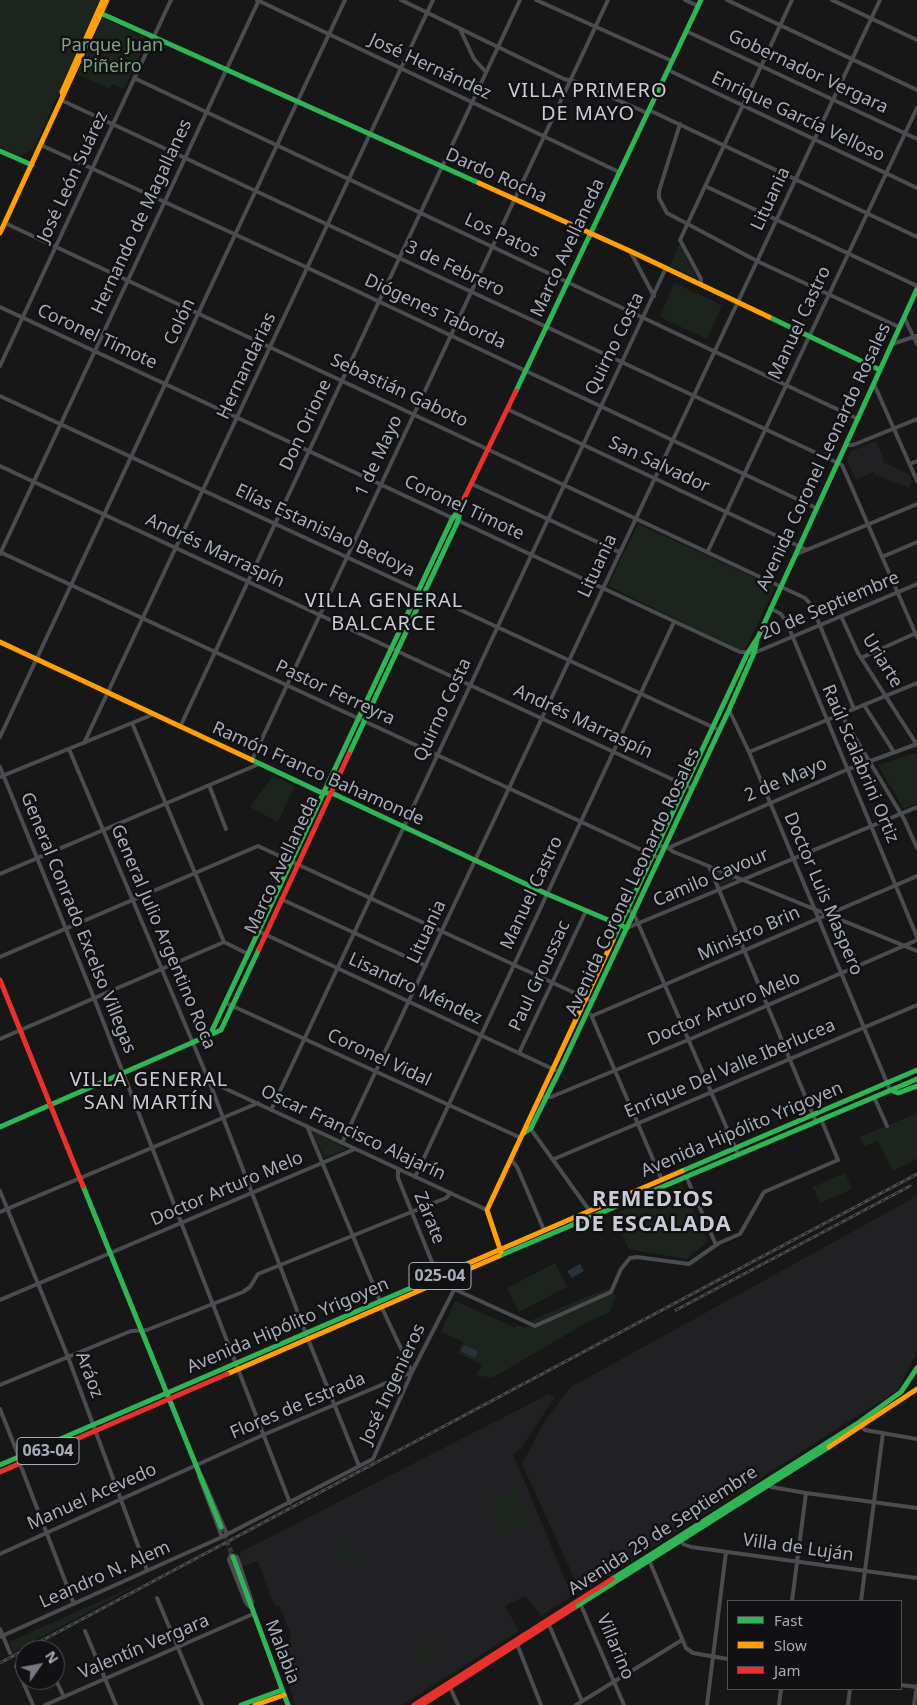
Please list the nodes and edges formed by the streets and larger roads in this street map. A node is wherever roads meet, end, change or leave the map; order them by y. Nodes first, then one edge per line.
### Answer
1 (103, 0) edge
2 (107, 0) edge
3 (171, 0) edge
4 (258, 0) edge
5 (345, 0) edge
6 (400, 0) edge
7 (433, 0) edge
8 (520, 0) edge
9 (536, 0) edge
10 (608, 0) edge
11 (685, 0) edge
12 (701, 0) edge
13 (727, 0) edge
14 (792, 0) edge
15 (832, 0) edge
16 (880, 0) edge
17 (698, 6) junction
18 (100, 13) junction
19 (427, 13) junction
20 (871, 18) junction
21 (596, 25) junction
22 (781, 26) junction
23 (460, 29) junction
24 (686, 31) junction
25 (329, 34) junction
26 (153, 37) junction
27 (917, 40) edge
28 (498, 46) junction
29 (852, 59) junction
30 (672, 61) junction
31 (762, 65) junction
32 (400, 68) junction
33 (227, 70) junction
34 (668, 70) junction
35 (486, 72) junction
36 (134, 78) junction
37 (570, 81) junction
38 (917, 90) edge
39 (62, 98) junction
40 (833, 98) junction
41 (298, 102) junction
42 (472, 102) junction
43 (743, 106) junction
44 (917, 108) edge
45 (648, 112) junction
46 (207, 113) junction
47 (113, 124) junction
48 (680, 124) junction
49 (905, 133) junction
50 (370, 135) junction
51 (543, 137) junction
52 (814, 139) junction
53 (917, 139) edge
54 (41, 145) junction
55 (278, 146) junction
56 (724, 146) junction
57 (0, 151) edge
58 (186, 158) junction
59 (32, 165) junction
60 (442, 167) junction
61 (92, 168) junction
62 (619, 172) junction
63 (886, 174) junction
64 (795, 179) junction
65 (348, 180) junction
66 (705, 186) junction
67 (917, 188) edge
68 (256, 192) junction
69 (515, 200) junction
70 (165, 202) junction
71 (420, 213) junction
72 (867, 214) junction
73 (776, 220) junction
74 (2, 222) edge
75 (328, 225) junction
76 (687, 225) junction
77 (0, 233) edge
78 (590, 233) junction
79 (236, 235) junction
80 (917, 237) edge
81 (56, 246) junction
82 (492, 246) junction
83 (630, 251) junction
84 (848, 254) junction
85 (399, 258) junction
86 (757, 260) junction
87 (308, 268) junction
88 (666, 268) junction
89 (128, 280) junction
90 (567, 282) junction
91 (701, 285) junction
92 (917, 288) edge
93 (472, 291) junction
94 (829, 294) junction
95 (654, 296) junction
96 (379, 302) junction
97 (737, 302) junction
98 (0, 307) edge
99 (199, 314) junction
100 (904, 317) junction
101 (22, 318) junction
102 (643, 318) junction
103 (546, 326) junction
104 (899, 327) junction
105 (451, 335) junction
106 (915, 336) edge
107 (809, 337) junction
108 (892, 344) junction
109 (917, 344) edge
110 (271, 347) junction
111 (94, 351) junction
112 (714, 351) junction
113 (622, 361) junction
114 (0, 366) edge
115 (526, 370) junction
116 (880, 370) junction
117 (343, 380) junction
118 (874, 384) junction
119 (166, 385) junction
120 (786, 385) junction
121 (693, 395) junction
122 (0, 396) edge
123 (601, 406) junction
124 (507, 409) junction
125 (414, 414) junction
126 (237, 418) junction
127 (858, 419) junction
128 (917, 419) edge
129 (60, 424) junction
130 (894, 428) junction
131 (765, 429) junction
132 (673, 439) junction
133 (583, 445) junction
134 (846, 445) junction
135 (488, 448) junction
136 (309, 451) junction
137 (132, 457) junction
138 (917, 461) edge
139 (837, 464) junction
140 (910, 464) junction
141 (0, 466) edge
142 (744, 473) junction
143 (654, 478) junction
144 (33, 481) junction
145 (917, 481) edge
146 (381, 484) junction
147 (472, 484) junction
148 (564, 484) junction
149 (204, 490) junction
150 (917, 504) edge
151 (816, 508) junction
152 (725, 511) junction
153 (105, 514) junction
154 (636, 517) junction
155 (548, 518) junction
156 (456, 520) junction
157 (275, 524) junction
158 (868, 524) junction
159 (917, 542) edge
160 (799, 546) junction
161 (177, 548) junction
162 (807, 550) junction
163 (708, 551) junction
164 (619, 552) junction
165 (0, 553) edge
166 (530, 554) junction
167 (795, 555) junction
168 (348, 557) junction
169 (882, 557) junction
170 (248, 582) junction
171 (917, 584) edge
172 (72, 585) junction
173 (781, 585) junction
174 (603, 587) junction
175 (419, 590) junction
176 (426, 592) junction
177 (898, 592) junction
178 (770, 608) junction
179 (320, 616) junction
180 (841, 616) junction
181 (144, 618) junction
182 (674, 622) junction
183 (820, 625) junction
184 (497, 627) junction
185 (917, 635) edge
186 (758, 637) junction
187 (793, 637) junction
188 (0, 642) edge
189 (392, 648) junction
190 (398, 651) junction
191 (215, 652) junction
192 (754, 653) junction
193 (747, 654) junction
194 (861, 658) junction
195 (37, 660) junction
196 (569, 661) junction
197 (917, 683) edge
198 (470, 684) junction
199 (287, 686) junction
200 (107, 692) junction
201 (640, 693) junction
202 (887, 696) junction
203 (864, 705) junction
204 (854, 709) junction
205 (728, 710) junction
206 (154, 714) junction
207 (842, 714) junction
208 (358, 718) junction
209 (542, 718) junction
210 (826, 720) junction
211 (365, 721) junction
212 (132, 723) junction
213 (180, 727) junction
214 (713, 727) junction
215 (719, 730) junction
216 (0, 737) edge
217 (84, 743) junction
218 (917, 744) edge
219 (68, 749) junction
220 (613, 752) junction
221 (749, 752) junction
222 (894, 752) junction
223 (437, 755) junction
224 (252, 760) junction
225 (869, 761) junction
226 (259, 764) junction
227 (0, 767) edge
228 (846, 770) junction
229 (5, 775) junction
230 (0, 777) edge
231 (684, 785) junction
232 (209, 786) junction
233 (691, 788) junction
234 (509, 789) junction
235 (324, 793) junction
236 (330, 794) junction
237 (769, 802) junction
238 (166, 804) junction
239 (917, 807) edge
240 (901, 814) junction
241 (580, 821) junction
242 (870, 826) junction
243 (403, 827) junction
244 (226, 829) dead end
245 (103, 830) junction
246 (656, 845) junction
247 (666, 848) junction
248 (917, 848) edge
249 (652, 854) junction
250 (36, 858) junction
251 (659, 858) junction
252 (793, 859) junction
253 (476, 860) junction
254 (292, 861) junction
255 (297, 864) junction
256 (709, 866) junction
257 (194, 872) junction
258 (0, 874) edge
259 (917, 876) edge
260 (743, 879) junction
261 (895, 886) junction
262 (718, 890) junction
263 (547, 894) junction
264 (370, 898) junction
265 (132, 899) junction
266 (281, 899) junction
267 (814, 908) junction
268 (627, 909) junction
269 (586, 911) junction
270 (633, 912) junction
271 (828, 914) junction
272 (818, 918) junction
273 (638, 923) junction
274 (619, 925) junction
275 (65, 928) junction
276 (627, 928) junction
277 (258, 931) junction
278 (442, 931) junction
279 (354, 932) junction
280 (266, 935) junction
281 (917, 939) edge
282 (224, 942) junction
283 (903, 947) junction
284 (745, 951) junction
285 (917, 951) edge
286 (248, 954) junction
287 (0, 956) edge
288 (514, 965) junction
289 (426, 966) junction
290 (162, 968) junction
291 (337, 968) junction
292 (842, 974) junction
293 (0, 980) edge
294 (552, 982) junction
295 (665, 986) junction
296 (586, 997) junction
297 (94, 998) junction
298 (592, 1000) junction
299 (409, 1002) junction
300 (226, 1003) junction
301 (917, 1005) edge
302 (232, 1006) junction
303 (768, 1006) junction
304 (581, 1008) junction
305 (588, 1011) junction
306 (592, 1016) junction
307 (864, 1027) junction
308 (20, 1030) junction
309 (481, 1035) junction
310 (210, 1037) junction
311 (305, 1038) junction
312 (0, 1039) edge
313 (688, 1040) junction
314 (194, 1044) junction
315 (519, 1053) junction
316 (789, 1059) junction
317 (553, 1069) junction
318 (614, 1070) junction
319 (917, 1070) edge
320 (376, 1072) junction
321 (559, 1072) junction
322 (123, 1074) junction
323 (917, 1079) edge
324 (209, 1081) junction
325 (887, 1083) junction
326 (917, 1086) edge
327 (890, 1090) junction
328 (711, 1093) junction
329 (543, 1096) junction
330 (874, 1097) junction
331 (258, 1104) junction
332 (447, 1105) junction
333 (50, 1106) junction
334 (271, 1110) junction
335 (819, 1113) junction
336 (813, 1115) junction
337 (223, 1119) junction
338 (818, 1121) junction
339 (637, 1124) junction
340 (307, 1126) junction
341 (887, 1126) dead end
342 (0, 1127) edge
343 (529, 1127) junction
344 (523, 1136) junction
345 (342, 1143) junction
346 (152, 1148) junction
347 (735, 1148) junction
348 (355, 1149) junction
349 (738, 1154) junction
350 (511, 1159) junction
351 (554, 1159) junction
352 (322, 1164) junction
353 (398, 1169) junction
354 (686, 1176) junction
355 (415, 1177) junction
356 (79, 1178) junction
357 (662, 1179) junction
358 (665, 1185) junction
359 (0, 1191) edge
360 (451, 1193) junction
361 (252, 1194) junction
362 (7, 1209) junction
363 (486, 1210) junction
364 (589, 1210) junction
365 (0, 1212) edge
366 (412, 1212) junction
367 (181, 1224) junction
368 (544, 1230) junction
369 (352, 1237) junction
370 (716, 1245) junction
371 (501, 1252) junction
372 (109, 1254) junction
373 (280, 1266) junction
374 (459, 1274) junction
375 (438, 1277) junction
376 (38, 1284) junction
377 (454, 1289) junction
378 (0, 1300) edge
379 (380, 1301) junction
380 (213, 1303) junction
381 (382, 1308) junction
382 (141, 1331) junction
383 (305, 1333) junction
384 (308, 1340) junction
385 (68, 1357) junction
386 (236, 1366) junction
387 (917, 1368) edge
388 (412, 1372) junction
389 (0, 1385) edge
390 (917, 1389) edge
391 (166, 1393) junction
392 (168, 1399) junction
393 (334, 1404) junction
394 (0, 1409) edge
395 (859, 1425) junction
396 (94, 1427) junction
397 (883, 1434) junction
398 (263, 1435) junction
399 (917, 1439) edge
400 (19, 1457) junction
401 (20, 1464) junction
402 (0, 1465) edge
403 (196, 1466) junction
404 (359, 1466) junction
405 (0, 1472) edge
406 (198, 1472) junction
407 (767, 1483) junction
408 (806, 1493) junction
409 (121, 1500) junction
410 (874, 1502) junction
411 (290, 1503) junction
412 (917, 1508) edge
413 (221, 1527) tunnel mouth
414 (46, 1533) junction
415 (227, 1534) junction
416 (222, 1537) junction
417 (680, 1539) junction
418 (726, 1552) junction
419 (0, 1554) edge
420 (232, 1557) tunnel mouth
421 (649, 1559) junction
422 (796, 1561) junction
423 (147, 1570) junction
424 (865, 1571) junction
425 (917, 1578) edge
426 (157, 1598) dead end
427 (792, 1600) edge
428 (862, 1600) edge
429 (580, 1603) junction
430 (74, 1604) junction
431 (251, 1608) junction
432 (253, 1614) junction
433 (549, 1625) junction
434 (0, 1629) edge
435 (85, 1631) dead end
436 (1, 1637) edge
437 (682, 1640) junction
438 (516, 1643) junction
439 (178, 1647) junction
440 (10, 1653) dead end
441 (713, 1657) junction
442 (727, 1659) edge
443 (104, 1679) junction
444 (614, 1681) junction
445 (449, 1685) junction
446 (902, 1685) edge
447 (917, 1687) edge
448 (26, 1690) edge
449 (61, 1690) edge
450 (781, 1690) edge
451 (850, 1690) edge
452 (283, 1692) junction
453 (64, 1697) junction
454 (582, 1701) junction
455 (33, 1705) edge
456 (46, 1705) edge
457 (116, 1705) edge
458 (202, 1705) edge
459 (241, 1705) edge
460 (255, 1705) edge
461 (288, 1705) edge
462 (414, 1705) edge
463 (422, 1705) edge
464 (458, 1705) edge
465 (541, 1705) edge
466 (576, 1705) edge
467 (624, 1705) edge
468 (707, 1705) edge
469 (778, 1705) edge
470 (848, 1705) edge
471 (914, 1705) edge

1 - 18 street
2 - 18 street
3 - 26 street, José León Suárez
4 - 25 street, José Hernández
4 - 33 street, Hernando de Magallanes
5 - 25 street, Colón
6 - 19 street
7 - 19 street, Hernandarias
8 - 28 street, Don Orione
9 - 21 street
10 - 21 street, 1 de Mayo
11 - 17 street
12 - 17 street, Marco Avellaneda
13 - 22 street
14 - 22 street
15 - 20 street
16 - 20 street, Lituania
17 - 24 street, Marco Avellaneda
18 - 26 street, Dardo Rocha
18 - 39 street
19 - 23 street
19 - 32 street, Hernandarias
20 - 27 street
20 - 29 street, Lituania
21 - 30 street
21 - 37 street, 1 de Mayo
22 - 29 street
22 - 31 street
23 - 28 street
23 - 35 street
24 - 30 street, Marco Avellaneda
24 - 31 street, Gobernador Vergara
25 - 32 street, José Hernández
25 - 41 street, Colón
26 - 33 street, Dardo Rocha
26 - 36 street, José León Suárez
28 - 35 street, Don Orione
28 - 37 street
29 - 38 street
29 - 40 street, Lituania
30 - 34 street, Marco Avellaneda
31 - 40 street, Gobernador Vergara
31 - 43 street
32 - 42 street, José Hernández
32 - 50 street, Hernandarias
33 - 41 street, Dardo Rocha
33 - 46 street, Hernando de Magallanes
34 - 43 street, Enrique García Velloso
34 - 45 street, Marco Avellaneda
35 - 42 street, Don Orione
36 - 46 street, Los Patos
36 - 47 street, José León Suárez
37 - 45 street
37 - 51 street, 1 de Mayo
39 - 47 street, 3 de Febrero
39 - 54 street
40 - 49 street, Gobernador Vergara
40 - 52 street, Lituania
41 - 50 street, Dardo Rocha
41 - 55 street, Colón
42 - 51 street, José Hernández
42 - 60 street, Don Orione
43 - 52 street, Enrique García Velloso
43 - 56 street
44 - 49 street, Manuel Castro
45 - 48 street
45 - 62 street, Marco Avellaneda
46 - 55 street, Los Patos
46 - 58 street, Hernando de Magallanes
47 - 58 street, 3 de Febrero
47 - 61 street, José León Suárez
48 - 56 street
48 - 76 street
49 - 53 street, Gobernador Vergara
49 - 63 street, Manuel Castro
50 - 60 street, Dardo Rocha
50 - 65 street, Hernandarias
51 - 62 street, José Hernández
51 - 69 street, 1 de Mayo
52 - 63 street, Enrique García Velloso
52 - 64 street, Lituania
54 - 59 street
54 - 61 street, Diógenes Taborda
55 - 65 street, Los Patos
55 - 68 street, Colón
56 - 64 street
56 - 66 street
57 - 59 street
58 - 68 street, 3 de Febrero
58 - 70 street, Hernando de Magallanes
59 - 74 street
60 - 69 street, Dardo Rocha
60 - 71 street, Don Orione
61 - 70 street, Diógenes Taborda
61 - 81 street, José León Suárez
62 - 78 street, Marco Avellaneda
63 - 67 street, Enrique García Velloso
63 - 72 street, Manuel Castro
64 - 72 street
64 - 73 street, Lituania
65 - 71 street, Los Patos
65 - 75 street, Hernandarias
66 - 73 street
66 - 76 street
68 - 75 street, 3 de Febrero
68 - 79 street, Colón
69 - 78 street, Dardo Rocha
69 - 82 street, 1 de Mayo
70 - 79 street, Diógenes Taborda
70 - 89 street, Hernando de Magallanes
71 - 82 street, Los Patos
71 - 85 street, Don Orione
72 - 80 street
72 - 84 street, Manuel Castro
73 - 84 street
73 - 86 street, Lituania
74 - 77 street
74 - 81 street, Sebastián Gaboto
75 - 85 street, 3 de Febrero
75 - 87 street, Hernandarias
76 - 86 street
76 - 91 street
78 - 83 street, Dardo Rocha
78 - 90 street, Marco Avellaneda
79 - 87 street, Diógenes Taborda
79 - 99 street, Colón
81 - 89 street, Sebastián Gaboto
81 - 101 street, José León Suárez
82 - 90 street, Los Patos
82 - 93 street, 1 de Mayo
83 - 88 street, Dardo Rocha
83 - 95 street
84 - 92 street
84 - 94 street, Manuel Castro
85 - 93 street, 3 de Febrero
85 - 96 street, Don Orione
86 - 94 street
86 - 97 street, Lituania
87 - 96 street, Diógenes Taborda
87 - 110 street, Hernandarias
88 - 91 street, Dardo Rocha
88 - 95 street, Quirno Costa
89 - 99 street, Sebastián Gaboto
89 - 111 street, Hernando de Magallanes
90 - 102 street, Los Patos
90 - 103 street, Marco Avellaneda
91 - 97 street, Dardo Rocha
92 - 100 street, Avenida Coronel Leonardo Rosales
93 - 103 street, 3 de Febrero
93 - 105 street, 1 de Mayo
94 - 104 street
94 - 107 street, Manuel Castro
95 - 102 street, Quirno Costa
96 - 105 street, Diógenes Taborda
96 - 117 street, Don Orione
97 - 107 street, Dardo Rocha
97 - 112 street, Lituania
98 - 101 street, Coronel Timote
99 - 110 street, Sebastián Gaboto
99 - 119 street, Colón
100 - 104 street, Avenida Coronel Leonardo Rosales
100 - 106 street
101 - 111 street, Coronel Timote
101 - 114 street, José León Suárez
102 - 112 street, Los Patos
102 - 113 street, Quirno Costa
103 - 113 street, 3 de Febrero
103 - 115 street, Marco Avellaneda
104 - 108 street, Avenida Coronel Leonardo Rosales
105 - 115 street, Diógenes Taborda
105 - 125 street, 1 de Mayo
106 - 108 street
106 - 109 street
107 - 116 street, Dardo Rocha
107 - 120 street, Manuel Castro
108 - 116 street, Avenida Coronel Leonardo Rosales
110 - 117 street, Sebastián Gaboto
110 - 126 street, Hernandarias
111 - 119 street, Coronel Timote
111 - 129 street, Hernando de Magallanes
112 - 120 street, Los Patos
112 - 121 street, Lituania
113 - 121 street, 3 de Febrero
113 - 123 street, Quirno Costa
115 - 123 street, Diógenes Taborda
115 - 124 street, Marco Avellaneda
116 - 118 street, Avenida Coronel Leonardo Rosales
117 - 125 street, Sebastián Gaboto
117 - 136 street, Don Orione
118 - 127 street, Avenida Coronel Leonardo Rosales
118 - 130 street
119 - 126 street, Coronel Timote
119 - 137 street, Colón
120 - 127 street, Los Patos
120 - 131 street, Manuel Castro
121 - 131 street, 3 de Febrero
121 - 132 street, Lituania
122 - 129 street, Elías Estanislao Bedoya
123 - 132 street, Diógenes Taborda
123 - 133 street, Quirno Costa
124 - 133 street, San Salvador
124 - 135 street, Marco Avellaneda
125 - 135 street, Sebastián Gaboto
125 - 146 street, 1 de Mayo
126 - 136 street, Coronel Timote
126 - 149 street, Hernandarias
127 - 134 street, Avenida Coronel Leonardo Rosales
128 - 130 street
129 - 137 street, Elías Estanislao Bedoya
129 - 144 street, Hernando de Magallanes
130 - 134 street
130 - 140 street
131 - 139 street, 3 de Febrero
131 - 142 street, Manuel Castro
132 - 142 street, Diógenes Taborda
132 - 143 street, Lituania
133 - 143 street, San Salvador
133 - 148 street, Quirno Costa
134 - 139 street, Avenida Coronel Leonardo Rosales
135 - 147 street, Marco Avellaneda
135 - 148 street, Sebastián Gaboto
136 - 146 street, Coronel Timote
136 - 157 street, Don Orione
137 - 149 street, Elías Estanislao Bedoya
137 - 153 street, Colón
138 - 140 street
139 - 151 street, Avenida Coronel Leonardo Rosales
139 - 158 street
140 - 145 street
141 - 144 street, Andrés Marraspín
142 - 151 street, Diógenes Taborda
142 - 152 street, Manuel Castro
143 - 152 street, San Salvador
143 - 154 street, Lituania
144 - 153 street, Andrés Marraspín
144 - 165 street, Hernando de Magallanes
146 - 156 street, Coronel Timote
146 - 168 street, 1 de Mayo
147 - 155 street
147 - 156 street, Marco Avellaneda
148 - 154 street, Sebastián Gaboto
148 - 155 street, Quirno Costa
149 - 157 street, Elías Estanislao Bedoya
149 - 161 street, Hernandarias
150 - 158 street
151 - 160 street, Avenida Coronel Leonardo Rosales
152 - 160 street, San Salvador
152 - 163 street, Manuel Castro
153 - 161 street, Andrés Marraspín
153 - 172 street, Colón
154 - 163 street, Sebastián Gaboto
154 - 164 street, Lituania
155 - 164 street
155 - 166 street, Quirno Costa
156 - 166 street, Coronel Timote
156 - 175 street, Marco Avellaneda
156 - 176 street, Marco Avellaneda
157 - 168 street, Elías Estanislao Bedoya
157 - 170 street, Don Orione
158 - 162 street
158 - 169 street
159 - 169 street
160 - 162 street, San Salvador
160 - 167 street, Avenida Coronel Leonardo Rosales
161 - 170 street, Andrés Marraspín
161 - 181 street, Hernandarias
162 - 167 street
163 - 173 street, Sebastián Gaboto
164 - 174 street, Lituania
165 - 172 street, Pastor Ferreyra
166 - 174 street, Coronel Timote
166 - 184 street, Quirno Costa
167 - 173 street, Avenida Coronel Leonardo Rosales
168 - 175 street, Elías Estanislao Bedoya
168 - 179 street, 1 de Mayo
169 - 177 street
170 - 179 street, Andrés Marraspín
170 - 191 street, Don Orione
171 - 177 street, 20 de Septiembre
172 - 181 street, Pastor Ferreyra
172 - 195 street, Colón
173 - 178 street, Avenida Coronel Leonardo Rosales
173 - 183 street, Sebastián Gaboto
174 - 182 street, Coronel Timote
174 - 196 street, Lituania
175 - 176 street, Elías Estanislao Bedoya
175 - 189 street, Marco Avellaneda
176 - 184 street, Elías Estanislao Bedoya
176 - 190 street, Marco Avellaneda
177 - 180 street, 20 de Septiembre
177 - 185 street
178 - 186 street, Avenida Coronel Leonardo Rosales
178 - 187 street, Raúl Scalabrini Ortiz
179 - 189 street, Andrés Marraspín
179 - 199 street, 1 de Mayo
180 - 183 street, 20 de Septiembre
180 - 194 street, Uriarte
181 - 191 street, Pastor Ferreyra
181 - 200 street, Hernandarias
182 - 193 street, Coronel Timote
182 - 201 street, Manuel Castro
183 - 187 street, 20 de Septiembre
183 - 204 street, Sebastián Gaboto
184 - 196 street, Elías Estanislao Bedoya
184 - 198 street, Quirno Costa
185 - 194 street
186 - 192 street, Avenida Coronel Leonardo Rosales
186 - 193 street, Avenida Coronel Leonardo Rosales
187 - 192 street, 20 de Septiembre
187 - 210 street, Raúl Scalabrini Ortiz
188 - 195 street, Ramón Franco Bahamonde
189 - 190 street, Andrés Marraspín
189 - 208 street, Marco Avellaneda
190 - 198 street, Andrés Marraspín
190 - 211 street, Marco Avellaneda
191 - 199 street, Pastor Ferreyra
191 - 213 street, Don Orione
192 - 193 street
192 - 205 street, Avenida Coronel Leonardo Rosales
193 - 214 street, Avenida Coronel Leonardo Rosales
194 - 202 street, Uriarte
195 - 200 street, Ramón Franco Bahamonde
195 - 216 street, Colón
196 - 201 street, Elías Estanislao Bedoya
196 - 209 street, Lituania
197 - 202 street
198 - 209 street, Andrés Marraspín
198 - 223 street, Quirno Costa
199 - 208 street, Pastor Ferreyra
199 - 224 street, 1 de Mayo
200 - 206 street, Ramón Franco Bahamonde
200 - 217 street, Hernandarias
201 - 214 street, Elías Estanislao Bedoya
201 - 220 street, Manuel Castro
202 - 203 street
202 - 218 street, Uriarte
203 - 204 street
203 - 222 street
204 - 207 street
205 - 215 street, Avenida Coronel Leonardo Rosales
205 - 221 street, Doctor Luis Maspero
206 - 212 street
206 - 213 street, Ramón Franco Bahamonde
207 - 210 street
207 - 225 street
208 - 211 street, Pastor Ferreyra
208 - 235 street, Marco Avellaneda
209 - 220 street, Andrés Marraspín
209 - 234 street, Lituania
210 - 221 street
210 - 228 street, Raúl Scalabrini Ortiz
211 - 223 street, Pastor Ferreyra
211 - 236 street, Marco Avellaneda
212 - 217 street
212 - 238 street
213 - 224 street, Ramón Franco Bahamonde
214 - 215 street, Elías Estanislao Bedoya
214 - 231 street, Avenida Coronel Leonardo Rosales
215 - 233 street, Avenida Coronel Leonardo Rosales
217 - 219 street
218 - 222 street, 2 de Mayo
219 - 229 street
219 - 245 street, General Julio Argentino Roca
220 - 231 street, Andrés Marraspín
220 - 241 street, Manuel Castro
221 - 237 street, Doctor Luis Maspero
222 - 225 street, 2 de Mayo
223 - 234 street, Pastor Ferreyra
223 - 243 street, Quirno Costa
224 - 226 street, Ramón Franco Bahamonde
225 - 228 street, 2 de Mayo
225 - 240 street
226 - 232 street
226 - 235 street, Ramón Franco Bahamonde
227 - 229 street, General Conrado Excelso Villegas
228 - 237 street, 2 de Mayo
228 - 242 street, Raúl Scalabrini Ortiz
229 - 230 street
229 - 250 street, General Conrado Excelso Villegas
231 - 233 street, Andrés Marraspín
231 - 246 street, Avenida Coronel Leonardo Rosales
232 - 238 street
232 - 244 street
233 - 247 street, Avenida Coronel Leonardo Rosales
234 - 241 street, Pastor Ferreyra
234 - 253 street, Lituania
235 - 236 street, Ramón Franco Bahamonde
235 - 254 street, Marco Avellaneda
236 - 243 street, Ramón Franco Bahamonde
236 - 255 street, Marco Avellaneda
237 - 247 street, 2 de Mayo
237 - 252 street, Doctor Luis Maspero
238 - 245 street
238 - 257 street
239 - 240 street, Camilo Cavour
240 - 242 street, Camilo Cavour
240 - 248 street
241 - 249 street, Pastor Ferreyra
241 - 263 street, Manuel Castro
242 - 252 street, Camilo Cavour
242 - 261 street, Raúl Scalabrini Ortiz
243 - 253 street, Ramón Franco Bahamonde
243 - 264 street, Quirno Costa
245 - 250 street
245 - 265 street, General Julio Argentino Roca
246 - 247 street
246 - 249 street, Avenida Coronel Leonardo Rosales
247 - 251 street, Avenida Coronel Leonardo Rosales
247 - 256 street
249 - 251 street, Pastor Ferreyra
249 - 268 street, Avenida Coronel Leonardo Rosales
250 - 258 street
250 - 275 street, General Conrado Excelso Villegas
251 - 270 street, Avenida Coronel Leonardo Rosales
252 - 260 street, Camilo Cavour
252 - 267 street, Doctor Luis Maspero
253 - 263 street, Ramón Franco Bahamonde
253 - 278 street, Lituania
254 - 255 street
254 - 257 street
254 - 277 street, Marco Avellaneda
255 - 264 street
255 - 266 street, Marco Avellaneda
256 - 260 street
256 - 262 street
257 - 265 street
257 - 282 street
259 - 261 street, Ministro Brin
260 - 262 street, Camilo Cavour
260 - 267 street
261 - 271 street, Ministro Brin
261 - 281 street, Raúl Scalabrini Ortiz
262 - 273 street, Camilo Cavour
262 - 284 street
263 - 269 street, Ramón Franco Bahamonde
263 - 288 street, Manuel Castro
264 - 278 street
264 - 279 street, Quirno Costa
265 - 275 street
265 - 290 street, General Julio Argentino Roca
266 - 279 street
266 - 280 street, Marco Avellaneda
267 - 271 street
267 - 272 street, Doctor Luis Maspero
268 - 270 street
268 - 274 street, Avenida Coronel Leonardo Rosales
269 - 274 street, Ramón Franco Bahamonde
269 - 294 street, Paul Groussac
270 - 273 street
270 - 276 street, Avenida Coronel Leonardo Rosales
271 - 272 street, Ministro Brin
271 - 283 street
272 - 284 street, Ministro Brin
272 - 292 street, Doctor Luis Maspero
273 - 276 street, Camilo Cavour
273 - 295 street
274 - 276 street, Ramón Franco Bahamonde
274 - 296 street, Avenida Coronel Leonardo Rosales
275 - 287 street
275 - 297 street, General Conrado Excelso Villegas
276 - 298 street, Avenida Coronel Leonardo Rosales
277 - 280 street, Lisandro Méndez
277 - 286 street, Marco Avellaneda
278 - 288 street
278 - 289 street, Lituania
279 - 289 street
279 - 291 street, Quirno Costa
280 - 291 street, Lisandro Méndez
280 - 302 street, Marco Avellaneda
281 - 283 street, Doctor Arturo Melo
282 - 286 street
282 - 290 street
283 - 285 street
283 - 292 street, Doctor Arturo Melo
284 - 295 street, Ministro Brin
284 - 303 street
286 - 300 street, Marco Avellaneda
288 - 294 street
288 - 309 street, Manuel Castro
289 - 299 street, Lituania
290 - 297 street
290 - 314 street, General Julio Argentino Roca
291 - 299 street, Lisandro Méndez
291 - 311 street, Quirno Costa
292 - 303 street, Doctor Arturo Melo
292 - 307 street, Doctor Luis Maspero
293 - 308 street
294 - 296 street
294 - 315 street, Paul Groussac
295 - 306 street, Ministro Brin
295 - 313 street
296 - 298 street
296 - 304 street, Avenida Coronel Leonardo Rosales
297 - 308 street
297 - 322 street, General Conrado Excelso Villegas
298 - 305 street, Avenida Coronel Leonardo Rosales
299 - 309 street, Lisandro Méndez
299 - 320 street, Lituania
300 - 302 street, Coronel Vidal
300 - 310 street, Marco Avellaneda
301 - 307 street, Enrique Del Valle Iberlucea
302 - 310 street, Marco Avellaneda
302 - 311 street, Coronel Vidal
303 - 313 street, Doctor Arturo Melo
303 - 316 street
304 - 305 street
304 - 317 street, Avenida Coronel Leonardo Rosales
305 - 306 street
305 - 321 street, Avenida Coronel Leonardo Rosales
306 - 318 street
307 - 316 street, Enrique Del Valle Iberlucea
307 - 325 street, Doctor Luis Maspero
308 - 312 street
308 - 333 street
309 - 315 street, Lisandro Méndez
309 - 332 street, Manuel Castro
310 - 314 street, Marco Avellaneda
311 - 320 street, Coronel Vidal
311 - 334 street, Quirno Costa
313 - 318 street, Doctor Arturo Melo
313 - 328 street
314 - 322 street, Marco Avellaneda
314 - 324 street, General Julio Argentino Roca
315 - 317 street, Lisandro Méndez
316 - 328 street, Enrique Del Valle Iberlucea
316 - 336 street
317 - 321 street, Lisandro Méndez
317 - 329 street, Avenida Coronel Leonardo Rosales
318 - 329 street, Doctor Arturo Melo
318 - 339 street
319 - 325 street, Avenida Hipólito Yrigoyen / 025-04
320 - 332 street, Coronel Vidal
320 - 345 street, Lituania
321 - 329 street, Avenida Coronel Leonardo Rosales
322 - 333 street, Marco Avellaneda
322 - 346 street, General Conrado Excelso Villegas
323 - 327 street, Avenida Hipólito Yrigoyen / 025-04
324 - 331 street, Oscar Francisco Alajarín
324 - 337 street, General Julio Argentino Roca
325 - 327 street, Doctor Luis Maspero
325 - 335 street, Avenida Hipólito Yrigoyen / 025-04
326 - 327 street
327 - 330 street, Avenida Hipólito Yrigoyen / 025-04
328 - 339 street, Enrique Del Valle Iberlucea
328 - 347 street
329 - 343 street, Avenida Coronel Leonardo Rosales
330 - 338 street, Avenida Hipólito Yrigoyen / 025-04
330 - 341 street
331 - 334 street, Oscar Francisco Alajarín
331 - 337 street
332 - 344 street, Coronel Vidal
332 - 355 street, Manuel Castro
333 - 342 street, Marco Avellaneda
333 - 356 street
334 - 340 street, Oscar Francisco Alajarín
335 - 336 street, Avenida Hipólito Yrigoyen / 025-04
335 - 338 street
336 - 338 street
336 - 347 street, Avenida Hipólito Yrigoyen / 025-04
337 - 346 street
337 - 361 street, General Julio Argentino Roca
338 - 349 street, Avenida Hipólito Yrigoyen / 025-04
338 - 370 street
339 - 351 street, Enrique Del Valle Iberlucea
339 - 357 street
340 - 345 street, Oscar Francisco Alajarín
340 - 352 street
343 - 344 street, Avenida Coronel Leonardo Rosales
343 - 351 street
344 - 350 street, Avenida Coronel Leonardo Rosales
345 - 348 street, Oscar Francisco Alajarín
346 - 356 street
346 - 367 street, General Conrado Excelso Villegas
347 - 349 street
347 - 357 street, Avenida Hipólito Yrigoyen / 025-04
348 - 352 street, Doctor Arturo Melo
348 - 353 street, Oscar Francisco Alajarín
349 - 354 street, Avenida Hipólito Yrigoyen / 025-04
350 - 363 street, Avenida Coronel Leonardo Rosales
350 - 368 street
351 - 364 street
352 - 361 street, Doctor Arturo Melo
352 - 369 street
353 - 355 street, Oscar Francisco Alajarín
353 - 366 street, Zárate
354 - 358 street, Avenida Hipólito Yrigoyen / 025-04
354 - 370 street
355 - 360 street, Oscar Francisco Alajarín
356 - 362 street
356 - 372 street
357 - 358 street
357 - 364 street, Avenida Hipólito Yrigoyen / 025-04
358 - 371 street, Avenida Hipólito Yrigoyen / 025-04
359 - 362 street, Aráoz
360 - 363 street, Oscar Francisco Alajarín
360 - 366 street
361 - 367 street, Doctor Arturo Melo
361 - 373 street, General Julio Argentino Roca
362 - 365 street
362 - 376 street, Aráoz
363 - 371 street
364 - 368 street, Avenida Hipólito Yrigoyen / 025-04
366 - 369 street
366 - 375 street, Zárate
367 - 372 street, Doctor Arturo Melo
367 - 380 street, General Conrado Excelso Villegas
368 - 371 street, Avenida Hipólito Yrigoyen / 025-04
369 - 373 street
369 - 379 street
370 - 377 street
371 - 374 street, Avenida Hipólito Yrigoyen / 025-04
371 - 375 street, Avenida Hipólito Yrigoyen / 025-04
372 - 376 street, Doctor Arturo Melo
372 - 382 street
373 - 380 street
373 - 383 street, General Julio Argentino Roca
374 - 377 street, José Ingenieros
374 - 381 street, Avenida Hipólito Yrigoyen / 025-04
375 - 379 street, Avenida Hipólito Yrigoyen / 025-04
376 - 378 street, Doctor Arturo Melo
376 - 385 street, Aráoz
377 - 388 street, José Ingenieros
379 - 383 street, Avenida Hipólito Yrigoyen / 025-04
380 - 382 street
380 - 386 street, General Conrado Excelso Villegas
381 - 384 street, Avenida Hipólito Yrigoyen / 025-04
381 - 388 street
382 - 385 street
382 - 391 street
383 - 384 street, General Julio Argentino Roca
383 - 386 street, Avenida Hipólito Yrigoyen / 025-04
384 - 386 street, Avenida Hipólito Yrigoyen / 025-04
384 - 393 street, General Julio Argentino Roca
385 - 389 street
385 - 396 street, Aráoz
386 - 391 street, Avenida Hipólito Yrigoyen / 025-04
386 - 392 street, Avenida Hipólito Yrigoyen / 025-04
386 - 398 street, General Conrado Excelso Villegas
387 - 395 street, Avenida 29 de Septiembre
388 - 393 street, Flores de Estrada
388 - 404 street, José Ingenieros
390 - 395 street, Avenida 29 de Septiembre
391 - 392 street
391 - 396 street, Avenida Hipólito Yrigoyen / 063-04
392 - 396 street, Avenida Hipólito Yrigoyen / 063-04
392 - 403 street
393 - 398 street, Flores de Estrada
393 - 404 street, General Julio Argentino Roca
394 - 400 street
395 - 397 street
395 - 407 street, Avenida 29 de Septiembre
396 - 400 street, Avenida Hipólito Yrigoyen / 063-04
396 - 401 street, Avenida Hipólito Yrigoyen / 063-04
396 - 409 street, Aráoz
397 - 399 street
397 - 410 street
398 - 403 street, Flores de Estrada
398 - 411 street, General Conrado Excelso Villegas
400 - 402 street, Avenida Hipólito Yrigoyen / 063-04
401 - 405 street, Avenida Hipólito Yrigoyen / 063-04
401 - 414 street
403 - 406 street
403 - 409 street, Manuel Acevedo
404 - 411 street, José Ingenieros
406 - 413 street
406 - 415 street
406 - 416 street
407 - 408 street
407 - 417 street, Avenida 29 de Septiembre
408 - 410 street
408 - 422 street
409 - 414 street, Manuel Acevedo
409 - 423 street, Aráoz
410 - 412 street
410 - 424 street
411 - 415 street, José Ingenieros
414 - 419 street, Manuel Acevedo
414 - 430 street
415 - 416 street, José Ingenieros
416 - 423 street, Leandro N. Alem
417 - 418 street, Villa de Luján
417 - 421 street, Avenida 29 de Septiembre
418 - 422 street, Villa de Luján
418 - 441 street
420 - 431 street, Malabia
421 - 429 street, Avenida 29 de Septiembre
421 - 437 street
422 - 424 street, Villa de Luján
422 - 427 street
423 - 430 street, Leandro N. Alem
424 - 425 street, Villa de Luján
424 - 428 street
426 - 439 street
429 - 433 street, Avenida 29 de Septiembre
429 - 438 street, Avenida 29 de Septiembre
429 - 444 street, Villarino
430 - 436 street, Leandro N. Alem
431 - 431 street, Malabia
431 - 432 street, Malabia
432 - 439 street, Valentín Vergara
432 - 452 street, Malabia
433 - 438 street, Avenida 29 de Septiembre
433 - 454 street
434 - 436 street
435 - 443 street
436 - 440 street
437 - 441 street
437 - 444 street
438 - 445 street, Avenida 29 de Septiembre
438 - 465 street
439 - 443 street, Valentín Vergara
439 - 458 street
441 - 442 street
441 - 468 street
443 - 453 street, Valentín Vergara
443 - 457 street
444 - 454 street
444 - 467 street, Villarino
445 - 462 street, Avenida 29 de Septiembre
445 - 463 street, Avenida 29 de Septiembre
445 - 464 street
446 - 447 street
447 - 471 street
448 - 455 street
449 - 453 street
450 - 469 street
451 - 470 street
452 - 459 street
452 - 460 street
452 - 461 street, Malabia
453 - 456 street, Valentín Vergara
454 - 466 street

